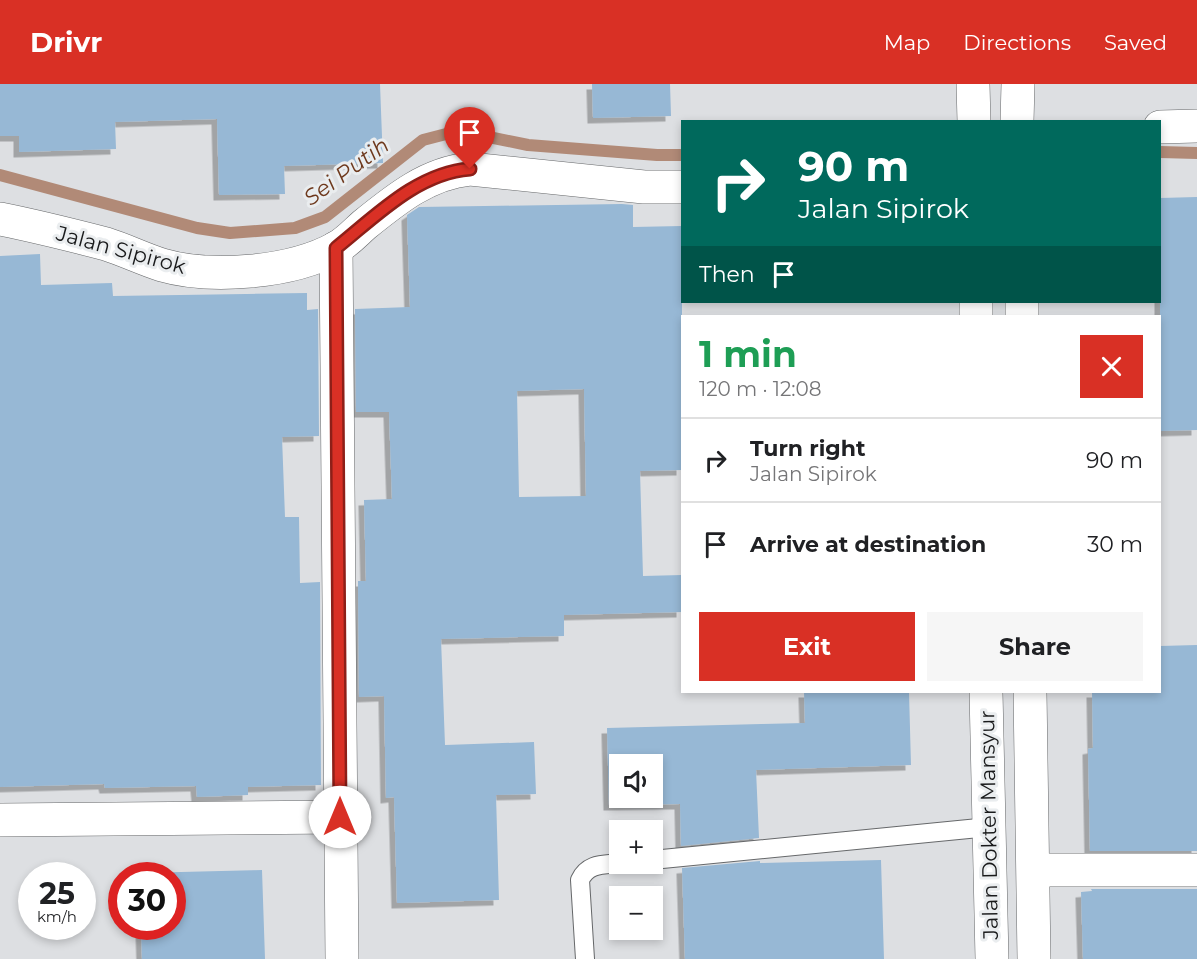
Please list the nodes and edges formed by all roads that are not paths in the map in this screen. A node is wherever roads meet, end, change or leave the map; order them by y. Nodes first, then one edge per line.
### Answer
1 (973, 84) edge
2 (1018, 84) edge
3 (974, 120) edge
4 (1017, 120) edge
5 (1197, 126) edge
6 (1161, 127) edge
7 (681, 188) edge
8 (0, 219) edge
9 (336, 248) junction
10 (986, 693) edge
11 (1030, 693) edge
12 (340, 817) junction
13 (0, 820) edge
14 (989, 827) junction
15 (663, 859) edge
16 (609, 864) edge
17 (1034, 870) junction
18 (1197, 870) edge
19 (342, 959) edge
20 (585, 959) edge
21 (992, 959) edge
22 (1034, 959) edge

1 - 3 street
2 - 4 street
5 - 6 street
7 - 9 street, Jalan Sipirok
8 - 9 street, Jalan Sipirok
9 - 12 street
10 - 14 street, Jalan Dokter Mansyur
11 - 17 street, Jalan Dokter Mansyur
12 - 13 street
12 - 19 street
14 - 15 lane
14 - 21 street, Jalan Dokter Mansyur
16 - 20 lane
17 - 18 street
17 - 22 street, Jalan Dokter Mansyur

